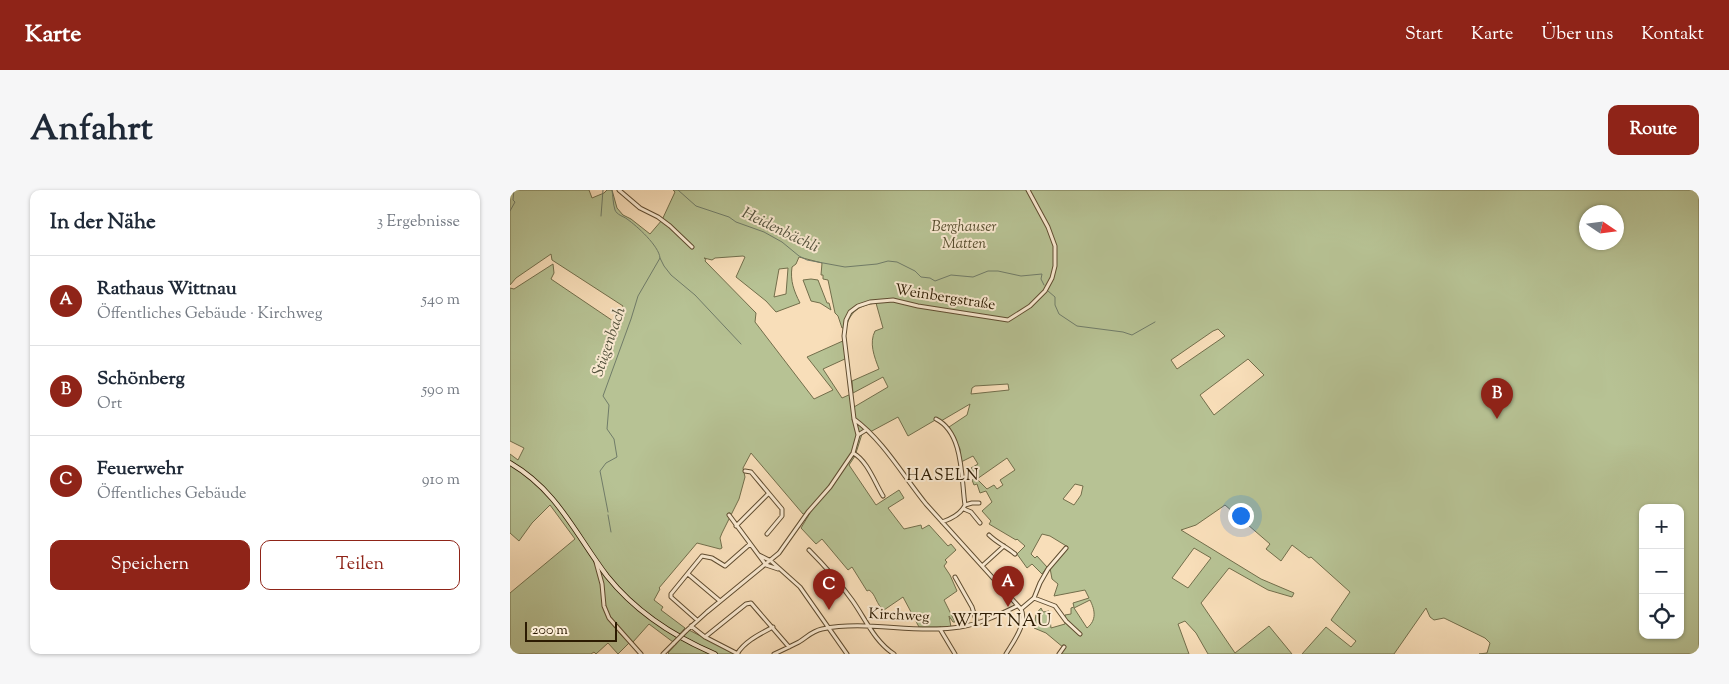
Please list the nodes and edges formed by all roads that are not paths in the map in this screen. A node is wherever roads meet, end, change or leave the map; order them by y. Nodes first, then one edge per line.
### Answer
1 (619, 190) edge
2 (1028, 190) edge
3 (692, 247) dead end
4 (854, 419) junction
5 (936, 419) dead end
6 (866, 430) junction
7 (858, 435) junction
8 (853, 453) junction
9 (510, 463) edge
10 (745, 471) dead end
11 (768, 494) junction
12 (883, 496) dead end
13 (979, 503) dead end
14 (964, 507) junction
15 (729, 515) dead end
16 (942, 522) junction
17 (980, 523) dead end
18 (736, 526) junction
19 (767, 534) dead end
20 (989, 535) dead end
21 (750, 544) junction
22 (1004, 546) junction
23 (1066, 548) dead end
24 (809, 550) dead end
25 (1016, 554) dead end
26 (760, 555) junction
27 (595, 559) junction
28 (771, 561) junction
29 (766, 566) junction
30 (982, 566) junction
31 (779, 569) junction
32 (688, 574) junction
33 (608, 577) junction
34 (955, 577) dead end
35 (602, 584) junction
36 (1034, 598) junction
37 (720, 602) junction
38 (1017, 606) junction
39 (1021, 609) junction
40 (697, 620) junction
41 (977, 623) junction
42 (868, 625) junction
43 (691, 626) junction
44 (773, 627) junction
45 (829, 628) junction
46 (940, 629) junction
47 (1080, 634) dead end
48 (705, 637) junction
49 (789, 647) junction
50 (1064, 647) dead end
51 (640, 654) edge
52 (663, 654) edge
53 (715, 654) edge
54 (737, 654) edge
55 (774, 654) edge
56 (847, 654) edge
57 (894, 654) edge
58 (955, 654) edge
59 (1006, 654) edge
60 (1060, 654) edge

1 - 3 street
2 - 4 street, Weinbergstraße
4 - 6 street
4 - 7 street, Weinbergstraße
5 - 14 street
6 - 7 street
6 - 16 street
7 - 8 street, Weinbergstraße
8 - 12 street
8 - 28 street, Weinbergstraße
9 - 27 main road
10 - 11 street
11 - 18 street
11 - 19 street
13 - 14 street
14 - 16 street
14 - 17 street
15 - 18 street
16 - 30 street
18 - 21 street
20 - 22 street
21 - 26 street
21 - 32 street
22 - 25 street
22 - 30 street
23 - 36 street
24 - 42 street
26 - 28 street
26 - 29 street
27 - 33 main road
27 - 35 street
28 - 29 street, Weinbergstraße
28 - 31 street
29 - 31 street
29 - 37 street, Weinbergstraße
30 - 38 street
31 - 45 street
32 - 37 street
32 - 40 street
33 - 35 street
33 - 53 main road
34 - 41 street
35 - 51 street
36 - 39 street
36 - 47 street
37 - 40 street, Weinbergstraße
38 - 39 street
38 - 41 street, Kirchweg
39 - 59 street
40 - 43 street, Weinbergstraße
41 - 46 street, Kirchweg
42 - 45 street, Kirchweg
42 - 46 street, Kirchweg
42 - 57 street
43 - 48 street
43 - 52 street, Weinbergstraße, bridge
44 - 48 street
44 - 49 street
44 - 54 street
45 - 49 street, Kirchweg
45 - 56 street
46 - 58 street, Kirchweg
48 - 54 street
49 - 55 street, Kirchweg
50 - 60 street

